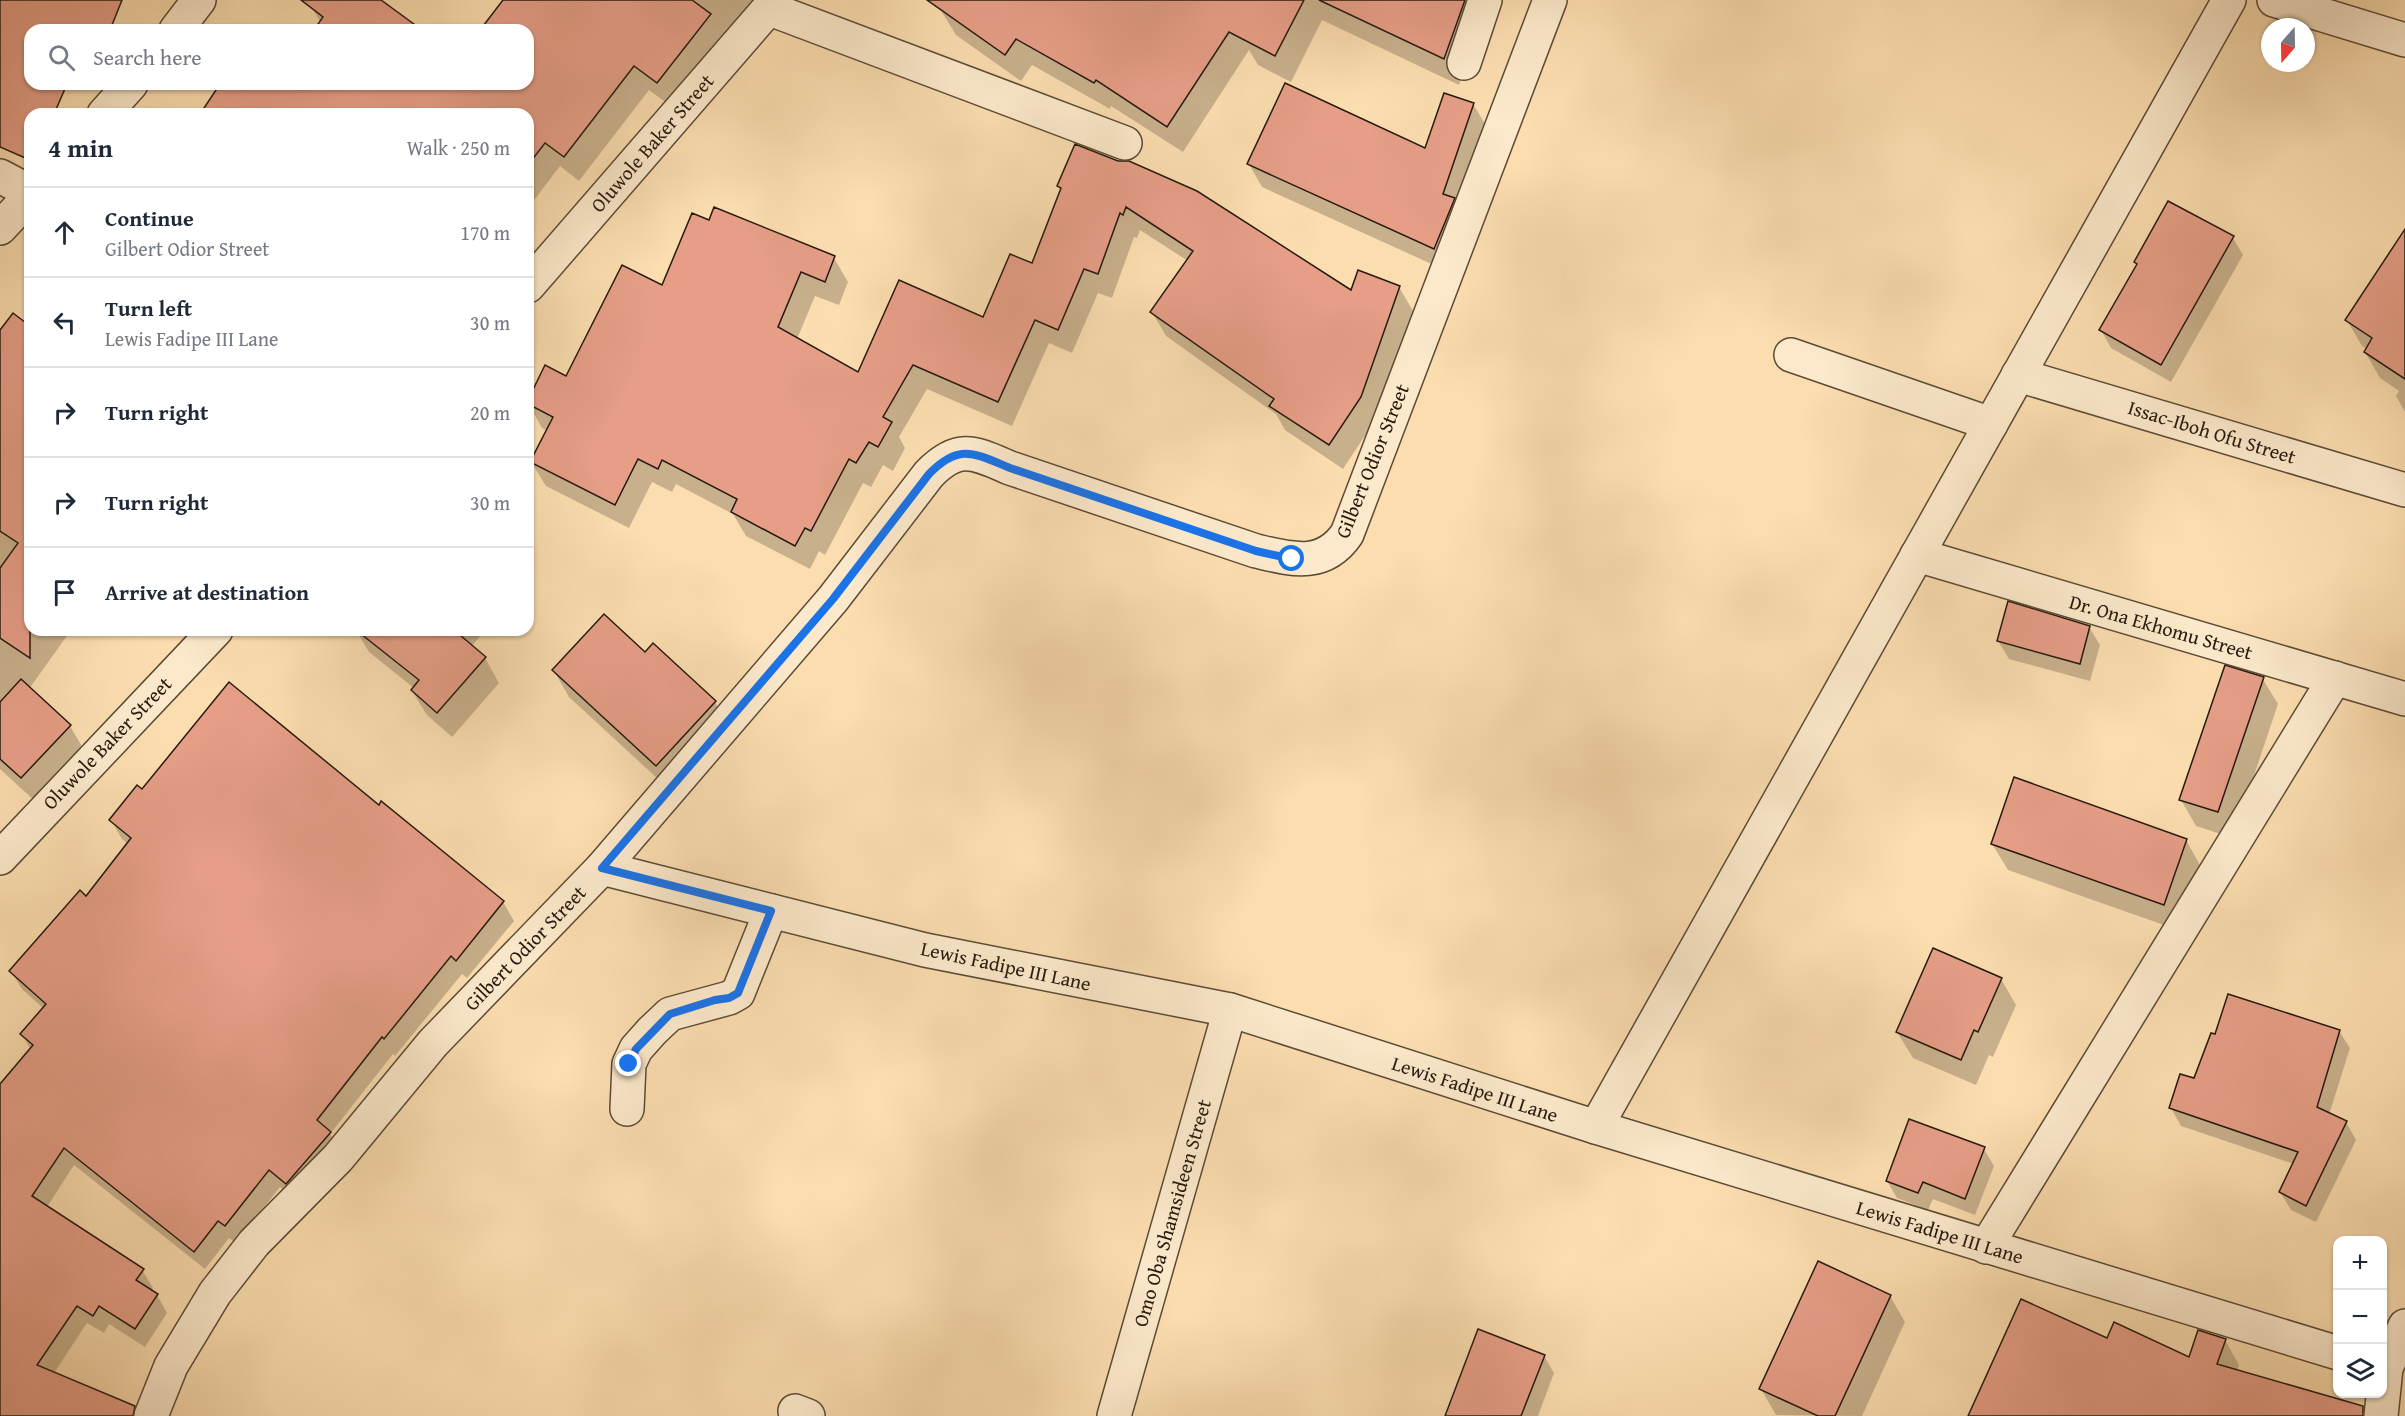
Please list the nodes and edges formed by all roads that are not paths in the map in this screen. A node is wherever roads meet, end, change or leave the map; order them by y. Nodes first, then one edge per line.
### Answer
1 (199, 0) edge
2 (1485, 0) edge
3 (1550, 0) edge
4 (2229, 0) edge
5 (2274, 0) edge
6 (773, 5) edge
7 (181, 24) edge
8 (2405, 40) edge
9 (1464, 63) dead end
10 (126, 90) edge
11 (109, 108) edge
12 (1125, 143) dead end
13 (0, 176) edge
14 (24, 190) edge
15 (24, 201) edge
16 (0, 228) edge
17 (534, 279) edge
18 (1791, 355) dead end
19 (2018, 375) junction
20 (1991, 424) junction
21 (2405, 490) edge
22 (1917, 555) junction
23 (210, 636) edge
24 (2335, 678) junction
25 (2405, 699) edge
26 (0, 858) edge
27 (602, 868) junction
28 (771, 911) junction
29 (1230, 1010) junction
30 (627, 1109) dead end
31 (1596, 1127) junction
32 (1986, 1246) junction
33 (2405, 1326) edge
34 (2333, 1352) edge
35 (2387, 1361) edge
36 (2382, 1398) edge
37 (151, 1416) edge
38 (1114, 1416) edge
39 (2381, 1416) edge

1 - 7 street
2 - 9 street
3 - 27 street, Gilbert Odior Street
4 - 19 street
5 - 8 street
6 - 12 street
6 - 17 street, Oluwole Baker Street
10 - 11 street
13 - 14 street
15 - 16 street
18 - 20 street
19 - 20 street
19 - 21 street, Issac-Iboh Ofu Street
20 - 22 street
22 - 24 street, Dr. Ona Ekhomu Street
22 - 31 street
23 - 26 street, Oluwole Baker Street
24 - 25 street, Dr. Ona Ekhomu Street
24 - 32 street
27 - 28 street, Lewis Fadipe III Lane
27 - 37 street, Gilbert Odior Street
28 - 29 street, Lewis Fadipe III Lane
28 - 30 street
29 - 31 street, Lewis Fadipe III Lane
29 - 38 street, Omo Oba Shamsideen Street
31 - 32 street, Lewis Fadipe III Lane
32 - 34 street, Lewis Fadipe III Lane
33 - 35 street
36 - 39 street

